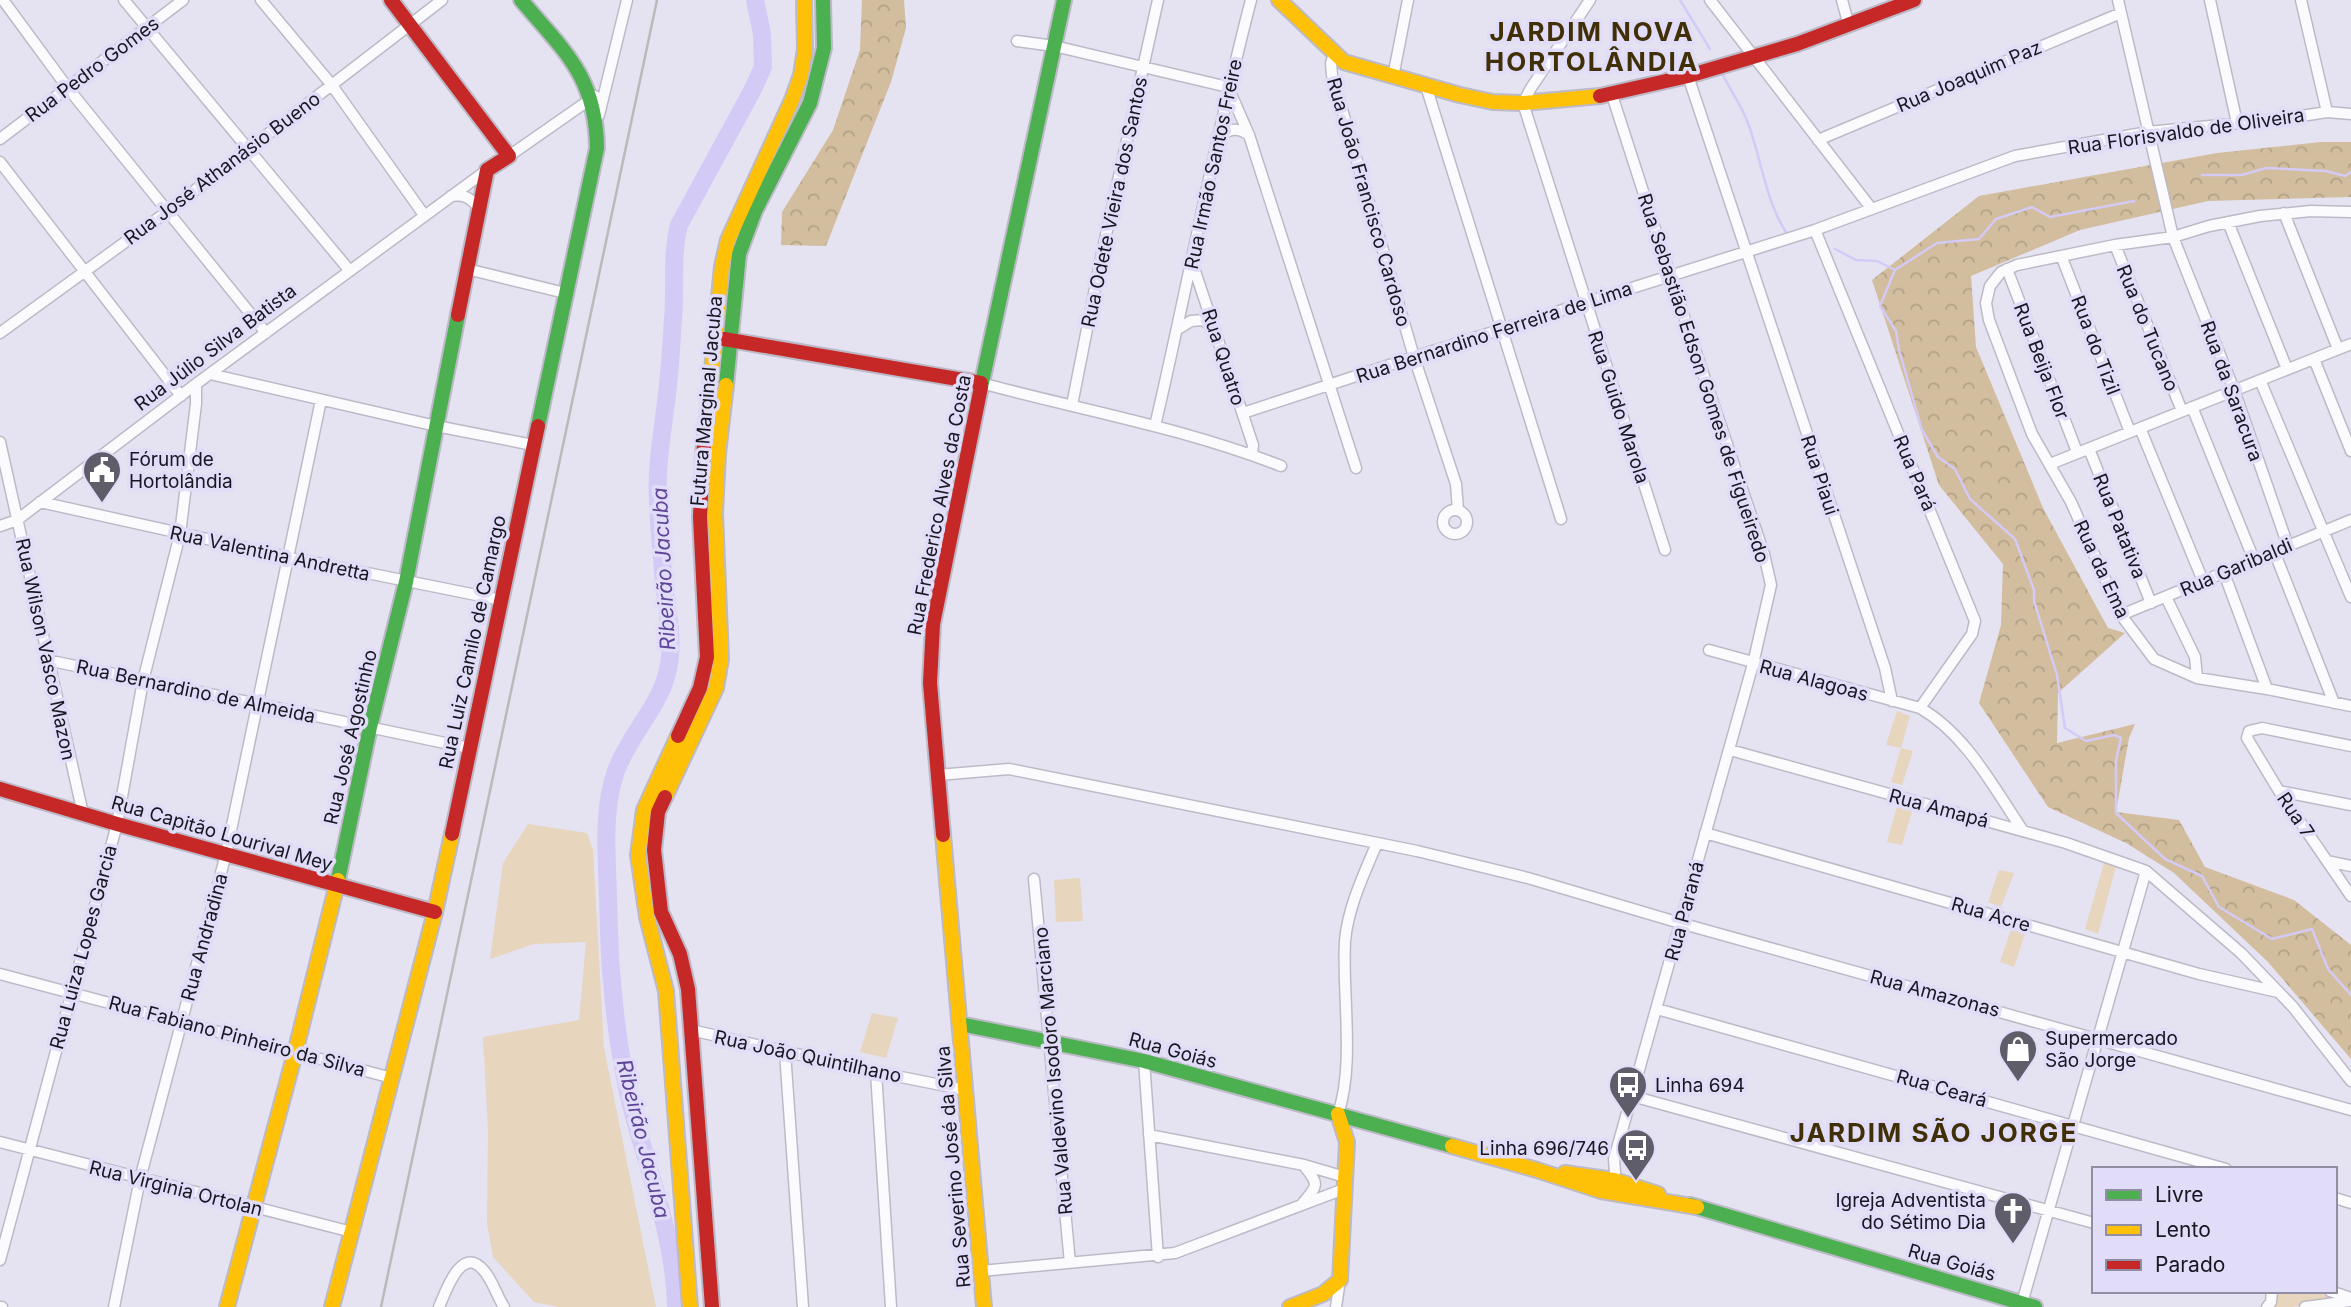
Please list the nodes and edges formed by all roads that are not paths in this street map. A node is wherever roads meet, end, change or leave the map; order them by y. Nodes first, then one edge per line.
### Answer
1 (4, 0) edge
2 (124, 0) edge
3 (183, 0) edge
4 (261, 0) edge
5 (391, 0) edge
6 (442, 0) edge
7 (521, 0) edge
8 (627, 0) edge
9 (804, 0) edge
10 (823, 0) edge
11 (1065, 0) edge
12 (1158, 0) edge
13 (1251, 0) edge
14 (1279, 0) edge
15 (1408, 0) edge
16 (1590, 0) edge
17 (1710, 0) edge
18 (1842, 0) edge
19 (1913, 0) edge
20 (2118, 0) edge
21 (2210, 0) edge
22 (2301, 0) edge
23 (2121, 13) junction
24 (411, 25) junction
25 (1849, 26) junction
26 (145, 29) junction
27 (1017, 41) dead end
28 (1054, 46) junction
29 (1334, 54) junction
30 (1752, 55) junction
31 (1142, 68) junction
32 (1688, 76) junction
33 (1393, 77) junction
34 (331, 85) junction
35 (1426, 86) junction
36 (67, 87) junction
37 (1228, 87) junction
38 (605, 88) junction
39 (1612, 94) junction
40 (591, 99) junction
41 (1523, 103) junction
42 (2327, 112) junction
43 (2351, 114) edge
44 (597, 122) junction
45 (2237, 123) junction
46 (2148, 132) junction
47 (1249, 135) junction
48 (0, 139) edge
49 (1217, 139) junction
50 (1818, 140) junction
51 (248, 148) junction
52 (509, 156) junction
53 (0, 162) edge
54 (487, 170) junction
55 (450, 196) junction
56 (479, 208) junction
57 (1871, 208) junction
58 (167, 211) junction
59 (2349, 212) edge
60 (2284, 213) junction
61 (424, 215) junction
62 (2228, 222) junction
63 (2351, 224) edge
64 (1815, 230) junction
65 (2173, 237) junction
66 (2115, 246) junction
67 (1744, 251) junction
68 (2062, 258) junction
69 (1192, 261) junction
70 (2007, 269) junction
71 (467, 270) junction
72 (350, 271) junction
73 (86, 272) junction
74 (1670, 275) junction
75 (565, 293) junction
76 (1586, 302) junction
77 (1178, 329) junction
78 (1216, 330) junction
79 (1501, 330) junction
80 (0, 333) edge
81 (266, 333) junction
82 (714, 338) junction
83 (732, 340) junction
84 (2351, 344) edge
85 (2338, 349) junction
86 (1414, 357) junction
87 (2314, 359) junction
88 (2287, 369) junction
89 (210, 374) junction
90 (2260, 380) junction
91 (981, 383) junction
92 (196, 384) junction
93 (1329, 385) junction
94 (2234, 390) junction
95 (181, 396) junction
96 (321, 400) junction
97 (1072, 405) junction
98 (2192, 407) junction
99 (2182, 411) junction
100 (1243, 413) junction
101 (436, 426) junction
102 (1155, 426) junction
103 (2135, 430) junction
104 (0, 442) edge
105 (533, 445) junction
106 (2089, 449) junction
107 (2351, 451) edge
108 (2077, 453) junction
109 (1252, 455) junction
110 (2050, 464) junction
111 (1281, 466) dead end
112 (1356, 468) dead end
113 (40, 502) junction
114 (1458, 510) dead end
115 (1561, 519) dead end
116 (17, 520) junction
117 (2351, 520) edge
118 (0, 526) edge
119 (2324, 530) junction
120 (180, 534) junction
121 (2288, 546) junction
122 (1665, 550) dead end
123 (2274, 551) junction
124 (288, 557) junction
125 (2254, 560) junction
126 (2224, 573) junction
127 (2203, 581) junction
128 (406, 582) junction
129 (2166, 597) junction
130 (2351, 597) edge
131 (501, 600) junction
132 (2151, 603) junction
133 (2121, 615) junction
134 (1709, 650) dead end
135 (47, 660) junction
136 (1753, 664) junction
137 (2197, 678) junction
138 (143, 681) junction
139 (2267, 689) junction
140 (1892, 701) junction
141 (259, 702) junction
142 (2334, 703) junction
143 (2351, 706) edge
144 (1920, 708) junction
145 (370, 727) junction
146 (2351, 746) edge
147 (469, 748) junction
148 (1730, 750) junction
149 (937, 775) junction
150 (0, 789) edge
151 (2279, 791) junction
152 (2351, 805) edge
153 (83, 814) junction
154 (117, 824) junction
155 (2023, 831) junction
156 (1705, 833) junction
157 (1377, 843) junction
158 (226, 854) junction
159 (2328, 861) junction
160 (2351, 866) edge
161 (2146, 871) junction
162 (1034, 879) dead end
163 (337, 886) junction
164 (2351, 896) edge
165 (435, 912) junction
166 (1680, 923) junction
167 (2123, 951) junction
168 (0, 974) edge
169 (71, 992) junction
170 (2279, 992) junction
171 (1657, 1009) junction
172 (668, 1016) junction
173 (182, 1021) junction
174 (960, 1024) junction
175 (691, 1030) junction
176 (2096, 1038) junction
177 (1051, 1042) junction
178 (670, 1045) junction
179 (295, 1052) junction
180 (785, 1052) junction
181 (1144, 1061) junction
182 (876, 1072) junction
183 (392, 1078) junction
184 (2351, 1081) edge
185 (966, 1090) junction
186 (1632, 1096) junction
187 (2351, 1110) edge
188 (1339, 1114) junction
189 (1374, 1124) junction
190 (2072, 1127) junction
191 (1150, 1135) junction
192 (0, 1142) edge
193 (1347, 1142) junction
194 (28, 1150) junction
195 (1614, 1158) junction
196 (1304, 1165) junction
197 (2219, 1167) edge
198 (140, 1179) junction
199 (1615, 1180) junction
200 (1344, 1183) junction
201 (1601, 1186) junction
202 (1303, 1204) junction
203 (1697, 1207) junction
204 (253, 1209) junction
205 (2049, 1210) junction
206 (2092, 1222) edge
207 (352, 1232) junction
208 (1158, 1256) junction
209 (0, 1260) edge
210 (1070, 1264) junction
211 (981, 1271) junction
212 (1340, 1280) junction
213 (2335, 1293) edge
214 (2351, 1300) edge
215 (2028, 1305) edge
216 (114, 1307) edge
217 (227, 1307) edge
218 (332, 1307) edge
219 (439, 1307) edge
220 (502, 1307) edge
221 (690, 1307) edge
222 (712, 1307) edge
223 (803, 1307) edge
224 (891, 1307) edge
225 (984, 1307) edge
226 (1290, 1307) edge
227 (1336, 1307) edge
228 (2305, 1307) edge

1 - 36 street
2 - 26 street
3 - 26 street, Rua Pedro Gomes
4 - 34 street
5 - 24 street
6 - 24 street, Rua José Athanásio Bueno
7 - 40 street, Rua Luiz Camilo de Camargo
8 - 38 street
9 - 82 street, Futura Marginal Jacuba
10 - 83 street, Futura Marginal Jacuba
11 - 28 street, Rua Frederico Alves da Costa
12 - 31 street, Rua Odete Vieira dos Santos
13 - 37 street, Rua Irmão Santos Freire
14 - 29 street
15 - 33 street
16 - 41 street
17 - 30 street
18 - 25 street
19 - 25 street
20 - 23 street, Rua da Saracura
21 - 45 street
22 - 42 street
23 - 46 street, Rua da Saracura
23 - 50 street, Rua Joaquim Paz
24 - 34 street, Rua José Athanásio Bueno
24 - 52 street
25 - 30 street
26 - 36 street, Rua Pedro Gomes
26 - 51 street
27 - 28 street
28 - 31 street
28 - 91 street, Rua Frederico Alves da Costa
29 - 33 street
29 - 86 street, Rua João Francisco Cardoso
30 - 32 street
30 - 50 street
31 - 37 street
31 - 97 street, Rua Odete Vieira dos Santos
32 - 39 street
32 - 67 street, Rua Piaui
33 - 35 street
34 - 51 street, Rua José Athanásio Bueno
34 - 61 street
35 - 41 street
35 - 79 street
36 - 48 street, Rua Pedro Gomes
36 - 58 street
37 - 47 street
37 - 49 street, Rua Irmão Santos Freire
38 - 40 street, Rua Júlio Silva Batista
38 - 44 street
39 - 41 street
39 - 74 street, Rua Sebastião Edson Gomes de Figueiredo
40 - 44 street, Rua Luiz Camilo de Camargo
40 - 52 street, Rua Júlio Silva Batista
41 - 76 street, Rua Guido Marola
42 - 43 street, Rua Florisvaldo de Oliveira
42 - 45 street, Rua Florisvaldo de Oliveira
44 - 75 street, Rua Luiz Camilo de Camargo
45 - 46 street, Rua Florisvaldo de Oliveira
46 - 57 street, Rua Florisvaldo de Oliveira
46 - 65 street, Rua da Saracura
47 - 49 street
47 - 93 street
49 - 69 street, Rua Irmão Santos Freire
50 - 57 street
51 - 58 street, Rua José Athanásio Bueno
51 - 72 street
52 - 54 street, Rua Júlio Silva Batista
53 - 73 street
54 - 55 street, Rua Júlio Silva Batista
54 - 56 street, Rua José Agostinho
55 - 56 street
55 - 61 street, Rua Júlio Silva Batista
56 - 71 street, Rua José Agostinho
57 - 64 street, Rua Florisvaldo de Oliveira
58 - 73 street, Rua José Athanásio Bueno
58 - 81 street
59 - 60 street
59 - 63 street
60 - 62 street
60 - 85 street
61 - 72 street, Rua Júlio Silva Batista
62 - 65 street
62 - 88 street
64 - 67 street, Rua Florisvaldo de Oliveira
64 - 144 street, Rua Pará
65 - 66 street
65 - 94 street, Rua da Saracura
66 - 68 street
66 - 99 street, Rua do Tucano
67 - 74 street, Rua Bernardino Ferreira de Lima
67 - 140 street, Rua Piaui
68 - 70 street
68 - 103 street, Rua do Tizil
69 - 77 street, Rua Irmão Santos Freire
69 - 78 street, Rua Quatro
70 - 108 street, Rua Beija Flor
70 - 110 street, Rua da Ema
71 - 75 street
71 - 101 street, Rua José Agostinho
72 - 81 street, Rua Júlio Silva Batista
73 - 80 street, Rua José Athanásio Bueno
73 - 95 street
74 - 76 street, Rua Bernardino Ferreira de Lima
74 - 136 street, Rua Sebastião Edson Gomes de Figueiredo
75 - 105 street, Rua Luiz Camilo de Camargo
76 - 79 street, Rua Bernardino Ferreira de Lima
76 - 122 street, Rua Guido Marola
77 - 78 street
77 - 102 street, Rua Irmão Santos Freire
78 - 100 street, Rua Quatro
79 - 86 street, Rua Bernardino Ferreira de Lima
79 - 115 street
81 - 89 street, Rua Júlio Silva Batista
82 - 83 street
82 - 172 street, Futura Marginal Jacuba
83 - 91 street
83 - 175 street, Futura Marginal Jacuba
84 - 85 street
85 - 87 street
86 - 93 street, Rua Bernardino Ferreira de Lima
86 - 114 street, Rua João Francisco Cardoso
87 - 88 street
87 - 107 street
88 - 90 street
89 - 92 street, Rua Júlio Silva Batista
89 - 96 street
90 - 94 street
90 - 119 street
91 - 97 street
91 - 149 street, Rua Frederico Alves da Costa
92 - 95 street, Rua Júlio Silva Batista
92 - 120 street, Rua Luiza Lopes Garcia
93 - 100 street, Rua Bernardino Ferreira de Lima
93 - 112 street
94 - 98 street
94 - 121 street, Rua da Saracura
95 - 113 street, Rua Júlio Silva Batista
96 - 101 street
96 - 124 street, Rua Andradina
97 - 102 street
98 - 99 street
98 - 125 street
99 - 103 street
100 - 109 street, Rua Quatro
101 - 105 street
101 - 128 street, Rua José Agostinho
102 - 109 street
103 - 106 street
103 - 127 street, Rua do Tizil
104 - 116 street, Rua Wilson Vasco Mazon
105 - 131 street, Rua Luiz Camilo de Camargo
106 - 108 street
106 - 132 street, Rua Patativa
108 - 110 street
109 - 111 street
110 - 133 street, Rua da Ema
113 - 116 street, Rua Júlio Silva Batista
113 - 120 street, Rua Valentina Andretta
116 - 118 street, Rua Júlio Silva Batista
116 - 135 street, Rua Wilson Vasco Mazon
117 - 119 street, Rua Garibaldi
119 - 121 street, Rua Garibaldi
119 - 130 street
120 - 124 street, Rua Valentina Andretta
120 - 138 street, Rua Luiza Lopes Garcia
121 - 123 street, Rua Garibaldi
123 - 125 street, Rua Garibaldi
123 - 142 street
124 - 128 street, Rua Valentina Andretta
124 - 141 street, Rua Andradina
125 - 126 street, Rua Garibaldi
126 - 127 street, Rua Garibaldi
126 - 139 street
127 - 129 street, Rua Garibaldi
128 - 131 street, Rua Valentina Andretta
128 - 145 street, Rua José Agostinho
129 - 132 street, Rua Garibaldi
129 - 137 street
131 - 147 street, Rua Luiz Camilo de Camargo
132 - 133 street, Rua Garibaldi
133 - 137 street, Rua da Ema
134 - 136 street, Rua Alagoas
135 - 138 street, Rua Bernardino de Almeida
135 - 153 street, Rua Wilson Vasco Mazon
136 - 140 street, Rua Alagoas
136 - 148 street, Rua Paraná
137 - 139 street, Rua da Ema
138 - 141 street, Rua Bernardino de Almeida
138 - 154 street, Rua Luiza Lopes Garcia
139 - 142 street, Rua da Ema
140 - 144 street, Rua Alagoas
141 - 145 street, Rua Bernardino de Almeida
141 - 158 street, Rua Andradina
142 - 143 street, Rua da Ema
144 - 155 street
145 - 147 street, Rua Bernardino de Almeida
145 - 163 street, Rua José Agostinho
146 - 151 street, Rua 7
147 - 165 street, Rua Luiz Camilo de Camargo
148 - 155 street, Rua Amapá
148 - 156 street, Rua Paraná
149 - 157 street, Rua Amazonas
149 - 174 street, Rua Frederico Alves da Costa
150 - 153 street, Rua Capitão Lourival Mey
151 - 152 street
151 - 159 street, Rua 7
153 - 154 street, Rua Capitão Lourival Mey
154 - 158 street, Rua Capitão Lourival Mey
154 - 169 street, Rua Luiza Lopes Garcia
155 - 161 street, Rua Amapá
156 - 166 street, Rua Paraná
156 - 167 street, Rua Acre
157 - 166 street, Rua Amazonas
157 - 188 street
158 - 163 street, Rua Capitão Lourival Mey
158 - 173 street, Rua Andradina
159 - 160 street
159 - 164 street, Rua 7
161 - 167 street
161 - 170 street
162 - 177 street, Rua Valdevino Isodoro Marciano
163 - 165 street, Rua Capitão Lourival Mey
163 - 179 street, Rua José Agostinho
165 - 183 street, Rua Luiz Camilo de Camargo
166 - 171 street, Rua Paraná
166 - 176 street, Rua Amazonas
167 - 170 street, Rua Acre
167 - 176 street
168 - 169 street, Rua Fabiano Pinheiro da Silva
169 - 173 street, Rua Fabiano Pinheiro da Silva
169 - 194 street, Rua Luiza Lopes Garcia
170 - 184 street
171 - 186 street, Rua Paraná
171 - 190 street, Rua Ceará
172 - 175 street
172 - 178 street, Futura Marginal Jacuba
173 - 179 street, Rua Fabiano Pinheiro da Silva
173 - 198 street, Rua Andradina
174 - 177 street, Rua Goiás
174 - 185 street, Rua Severino José da Silva
175 - 178 street
175 - 180 street, Rua João Quintilhano
175 - 222 street, Futura Marginal Jacuba
176 - 187 street, Rua Amazonas
176 - 190 street
177 - 181 street, Rua Goiás
177 - 210 street, Rua Valdevino Isodoro Marciano
178 - 221 street, Futura Marginal Jacuba
179 - 183 street, Rua Fabiano Pinheiro da Silva
179 - 204 street, Rua José Agostinho
180 - 182 street, Rua João Quintilhano
180 - 223 street
181 - 188 street, Rua Goiás
181 - 191 street
182 - 185 street, Rua João Quintilhano
182 - 224 street
183 - 207 street, Rua Luiz Camilo de Camargo
185 - 211 street, Rua Severino José da Silva
186 - 195 street, Rua Paraná
186 - 205 street
188 - 189 street, Rua Goiás
188 - 193 street
189 - 193 street
189 - 201 street, Rua Goiás
190 - 197 street, Rua Ceará
190 - 205 street
191 - 196 street
191 - 208 street
192 - 194 street, Rua Virginia Ortolan
193 - 200 street
194 - 198 street, Rua Virginia Ortolan
194 - 209 street, Rua Luiza Lopes Garcia
195 - 199 street, Rua Paraná
195 - 201 street, Rua Paraná
196 - 200 street
196 - 202 street
198 - 204 street, Rua Virginia Ortolan
198 - 216 street, Rua Andradina
199 - 201 street, Rua Goiás
199 - 203 street, Rua Goiás
200 - 202 street
200 - 212 street
201 - 203 street, Rua Goiás
202 - 208 street
203 - 215 street, Rua Goiás
204 - 207 street, Rua Virginia Ortolan
204 - 217 street, Rua José Agostinho
205 - 206 street
205 - 215 street
207 - 218 street, Rua Luiz Camilo de Camargo
208 - 210 street
210 - 211 street
211 - 225 street, Rua Severino José da Silva
212 - 226 street
212 - 227 street
213 - 214 street
214 - 228 street
219 - 220 street

